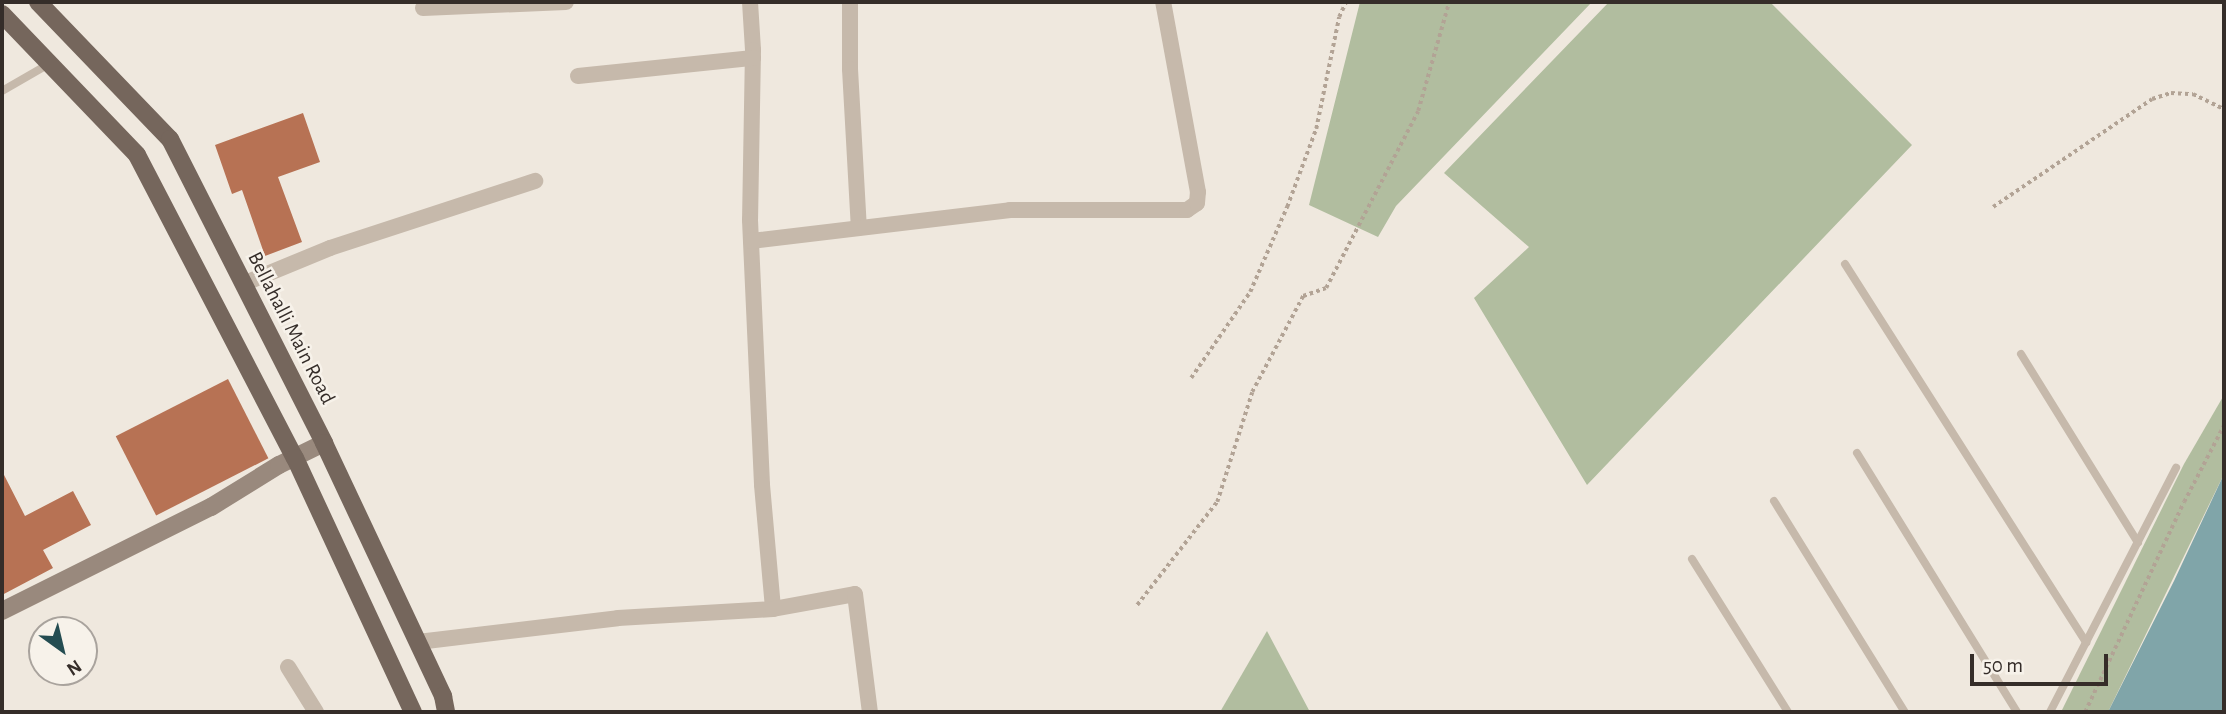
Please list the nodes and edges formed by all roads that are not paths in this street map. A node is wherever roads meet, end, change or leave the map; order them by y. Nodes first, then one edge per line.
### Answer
1 (38, 2) edge
2 (566, 2) edge
3 (750, 2) edge
4 (850, 2) edge
5 (1163, 2) edge
6 (471, 4) edge
7 (424, 8) dead end
8 (2, 14) edge
9 (753, 58) junction
10 (49, 64) junction
11 (578, 76) dead end
12 (2, 91) edge
13 (535, 181) dead end
14 (859, 228) junction
15 (751, 241) junction
16 (1845, 264) dead end
17 (243, 285) junction
18 (2021, 354) dead end
19 (324, 443) junction
20 (1857, 453) dead end
21 (295, 458) junction
22 (2176, 468) dead end
23 (1774, 501) dead end
24 (2138, 543) junction
25 (1692, 559) dead end
26 (773, 609) junction
27 (2, 611) edge
28 (418, 642) junction
29 (2086, 643) junction
30 (288, 667) dead end
31 (407, 709) edge
32 (316, 712) edge
33 (446, 712) edge
34 (870, 712) edge
35 (1788, 712) edge
36 (1905, 712) edge
37 (2017, 712) edge
38 (2050, 712) edge

1 - 17 main road, Bellahalli Main Road
2 - 6 street
3 - 9 street
4 - 14 street
5 - 14 street
6 - 7 street
8 - 10 main road
9 - 11 street
9 - 15 street
10 - 12 lane
10 - 21 main road
13 - 17 street
14 - 15 street
15 - 26 street
16 - 29 lane
17 - 19 main road, Bellahalli Main Road
18 - 24 lane
19 - 21 street
19 - 28 main road, Bellahalli Main Road
20 - 37 lane
21 - 27 street
21 - 31 main road
22 - 24 lane
23 - 36 lane
24 - 29 lane
25 - 35 lane
26 - 28 street
26 - 34 street
28 - 33 main road, Bellahalli Main Road
29 - 38 lane
30 - 32 street

